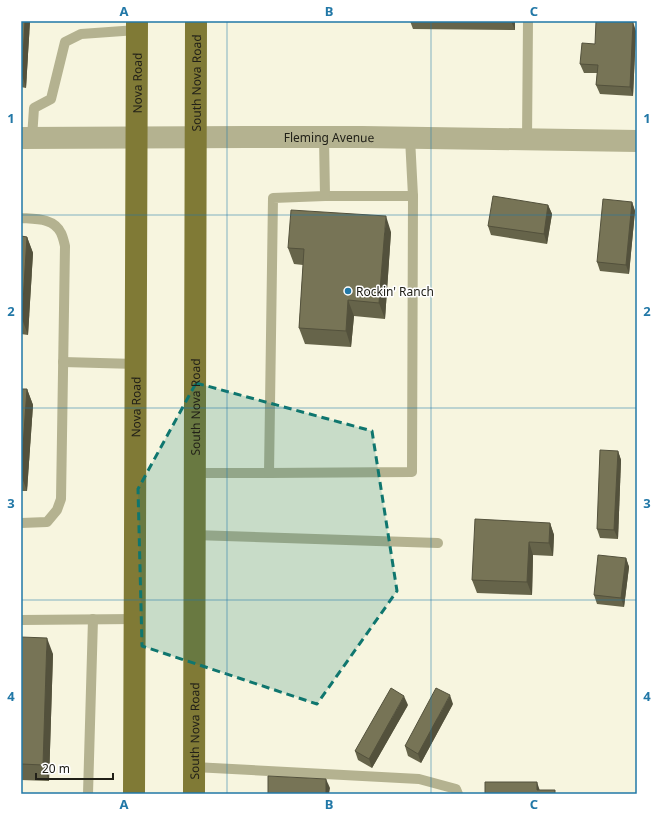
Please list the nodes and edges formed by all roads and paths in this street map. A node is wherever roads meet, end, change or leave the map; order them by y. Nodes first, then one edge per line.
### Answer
1 (196, 21) edge
2 (528, 21) edge
3 (137, 26) edge
4 (324, 137) junction
5 (27, 138) edge
6 (136, 138) junction
7 (196, 138) junction
8 (410, 138) junction
9 (527, 140) junction
10 (637, 141) edge
11 (325, 196) junction
12 (413, 196) junction
13 (21, 218) edge
14 (63, 362) junction
15 (136, 364) junction
16 (194, 473) junction
17 (269, 473) junction
18 (21, 523) edge
19 (194, 534) junction
20 (438, 543) dead end
21 (135, 618) junction
22 (93, 619) junction
23 (21, 620) edge
24 (194, 768) junction
25 (88, 794) edge
26 (134, 794) edge
27 (194, 794) edge
28 (458, 794) edge

1 - 7 main road, South Nova Road
2 - 9 lane
3 - 5 lane
3 - 6 main road, Nova Road
4 - 7 street, Fleming Avenue
4 - 8 street, Fleming Avenue
4 - 11 lane
5 - 6 street, Fleming Avenue
6 - 7 street, Fleming Avenue
6 - 15 main road, Nova Road
7 - 16 main road, South Nova Road
8 - 9 street, Fleming Avenue
8 - 12 lane
9 - 10 street, Fleming Avenue
11 - 12 lane
11 - 17 lane
12 - 17 lane
13 - 14 lane
14 - 15 lane
14 - 18 lane
15 - 21 main road, Nova Road
16 - 17 lane
16 - 19 main road, South Nova Road
19 - 20 lane
19 - 24 main road, South Nova Road
21 - 22 lane
21 - 26 main road, Nova Road
22 - 23 lane
22 - 25 lane
24 - 27 main road, South Nova Road
24 - 28 lane

